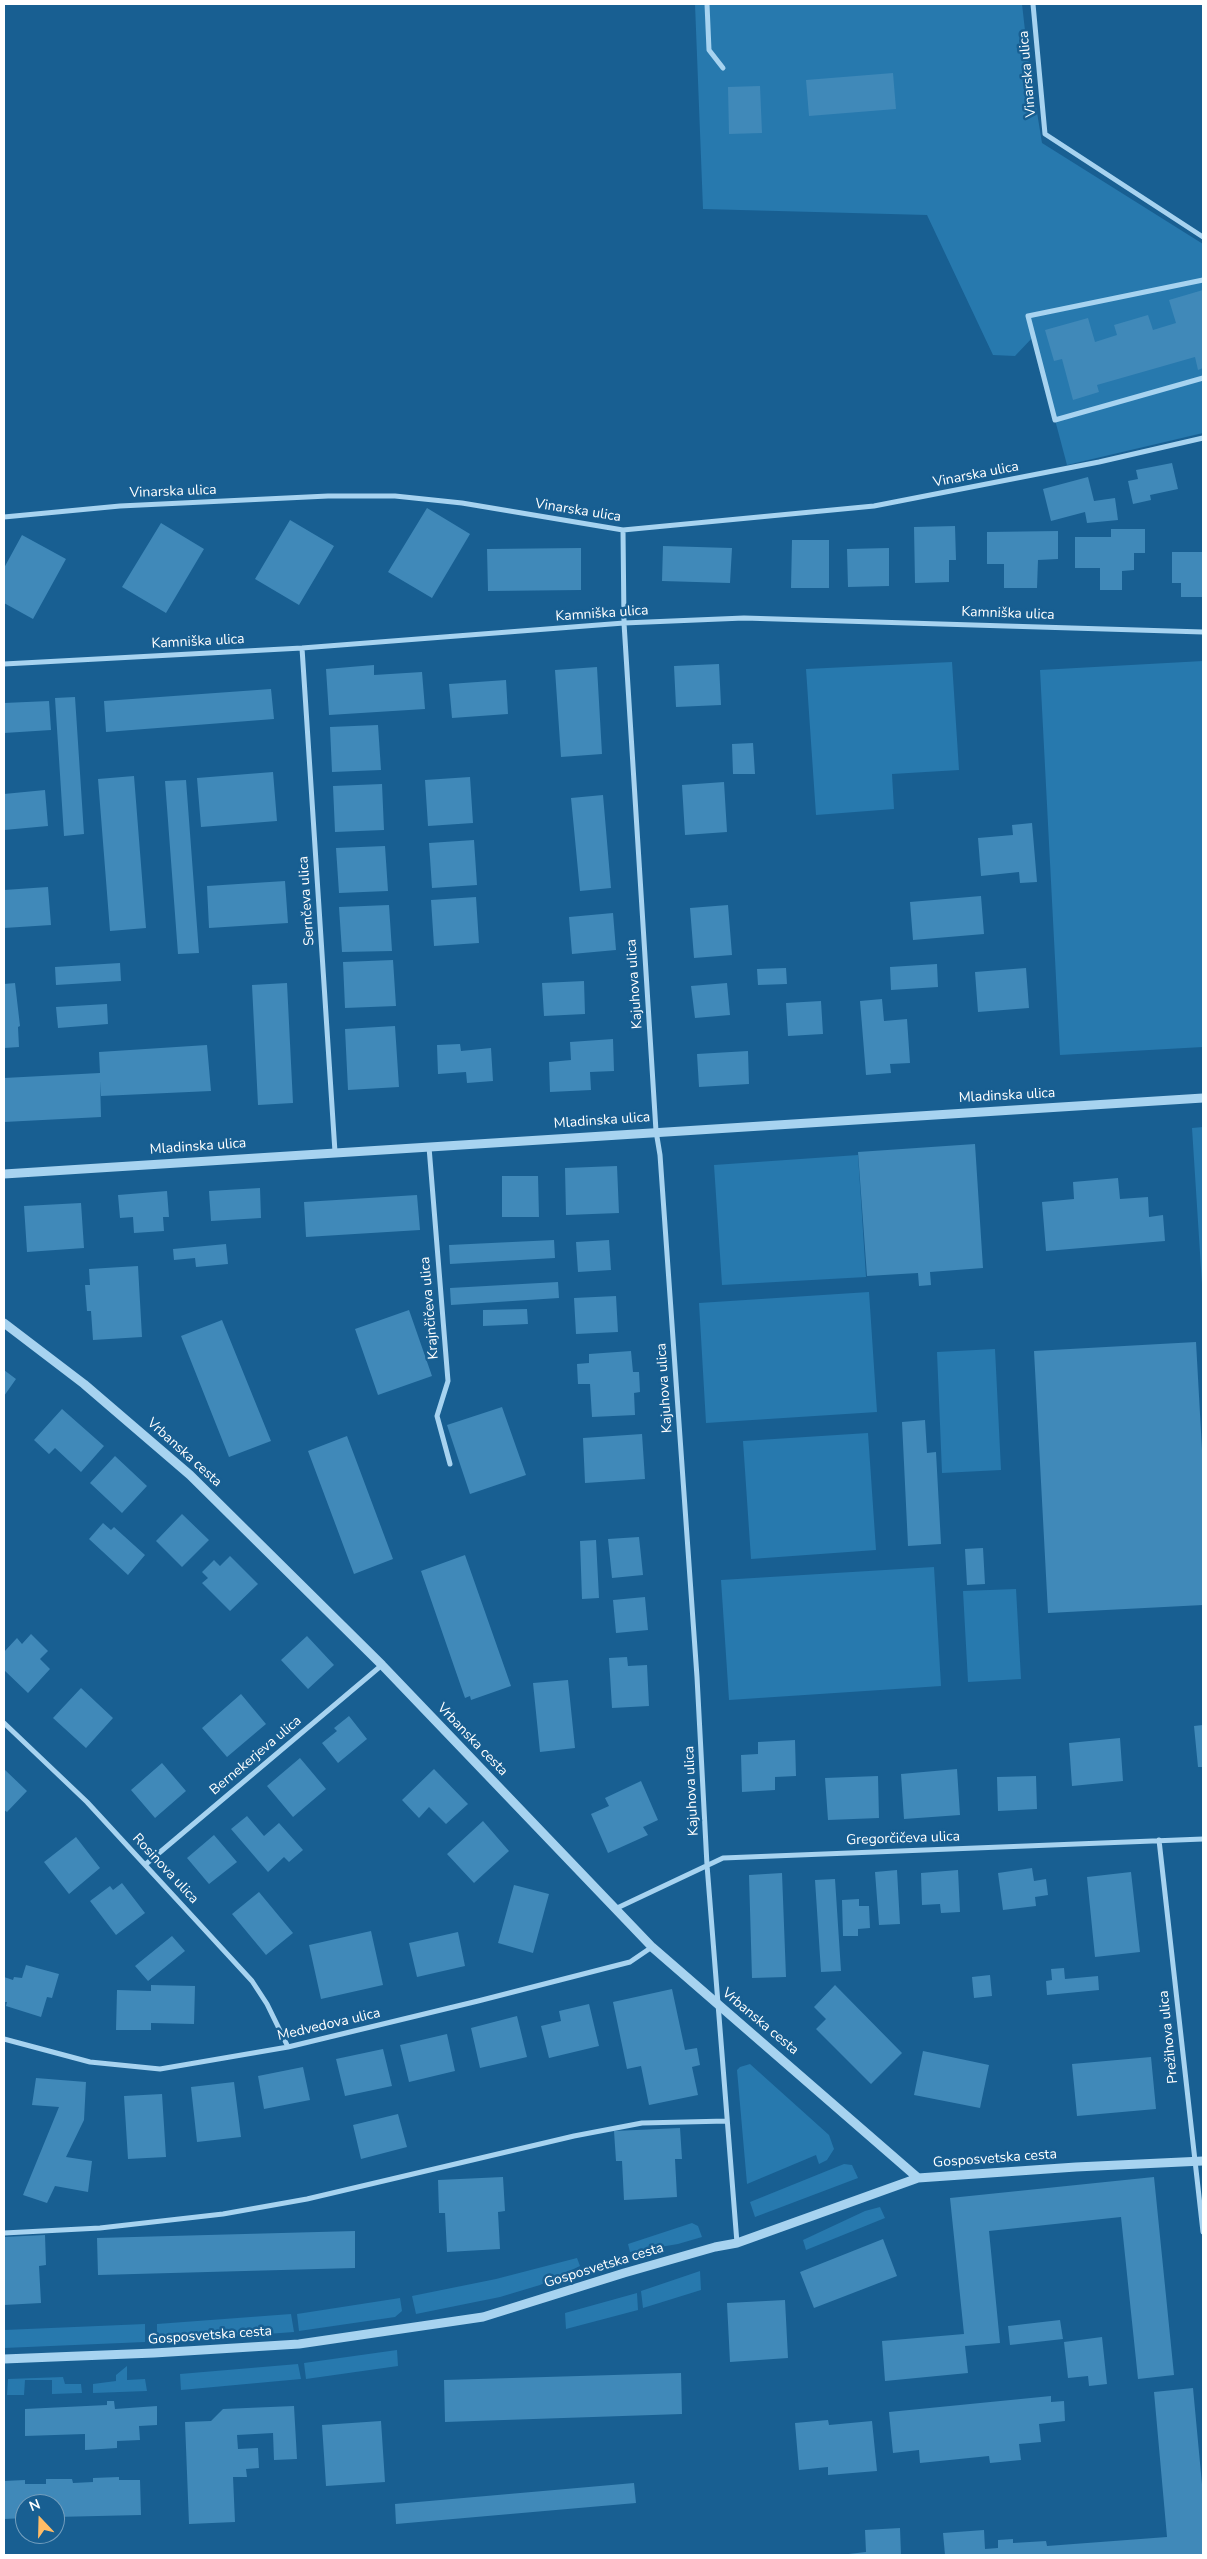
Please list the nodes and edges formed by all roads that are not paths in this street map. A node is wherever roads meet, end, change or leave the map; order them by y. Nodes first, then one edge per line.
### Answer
1 (707, 4) edge
2 (1032, 4) edge
3 (723, 68) dead end
4 (1203, 236) edge
5 (1203, 280) edge
6 (1203, 378) edge
7 (1203, 438) edge
8 (4, 516) edge
9 (623, 530) junction
10 (624, 623) junction
11 (1203, 632) edge
12 (302, 648) junction
13 (4, 664) edge
14 (1203, 1098) edge
15 (656, 1131) junction
16 (428, 1147) junction
17 (335, 1152) junction
18 (4, 1174) edge
19 (4, 1323) edge
20 (450, 1464) dead end
21 (382, 1666) junction
22 (4, 1723) edge
23 (1203, 1839) edge
24 (1159, 1840) junction
25 (146, 1864) junction
26 (707, 1865) junction
27 (615, 1909) junction
28 (652, 1947) junction
29 (718, 2004) junction
30 (4, 2038) edge
31 (288, 2046) junction
32 (726, 2121) junction
33 (1199, 2161) edge
34 (918, 2178) junction
35 (1203, 2232) edge
36 (4, 2233) edge
37 (737, 2243) junction
38 (4, 2359) edge

1 - 3 street
2 - 4 street, Vinarska ulica
5 - 6 street
7 - 9 street, Vinarska ulica
8 - 9 street, Vinarska ulica
9 - 10 street, Kajuhova ulica
10 - 11 street, Kamniška ulica
10 - 12 street, Kamniška ulica
10 - 15 street, Kajuhova ulica
12 - 13 street, Kamniška ulica
12 - 17 street, Sernčeva ulica
14 - 15 street, Mladinska ulica
15 - 16 street, Mladinska ulica
15 - 26 street, Kajuhova ulica
16 - 17 street, Mladinska ulica
16 - 20 street, Krajnčičeva ulica
17 - 18 street, Mladinska ulica
19 - 21 street, Vrbanska cesta
21 - 25 street, Bernekerjeva ulica
21 - 27 street, Vrbanska cesta
22 - 25 street, Rosinova ulica
23 - 24 street, Gregorčičeva ulica
24 - 26 street, Gregorčičeva ulica
24 - 33 street, Prežihova ulica
25 - 31 street, Rosinova ulica
26 - 27 street, Gregorčičeva ulica
26 - 29 street, Kajuhova ulica
27 - 28 street, Vrbanska cesta
28 - 29 street, Vrbanska cesta
28 - 31 street, Medvedova ulica
29 - 32 street, Kajuhova ulica
29 - 34 street, Vrbanska cesta
30 - 31 street, Medvedova ulica
32 - 36 street
32 - 37 street, Kajuhova ulica
33 - 34 street, Gosposvetska cesta
33 - 35 street, Prežihova ulica
34 - 37 street, Gosposvetska cesta
37 - 38 street, Gosposvetska cesta

